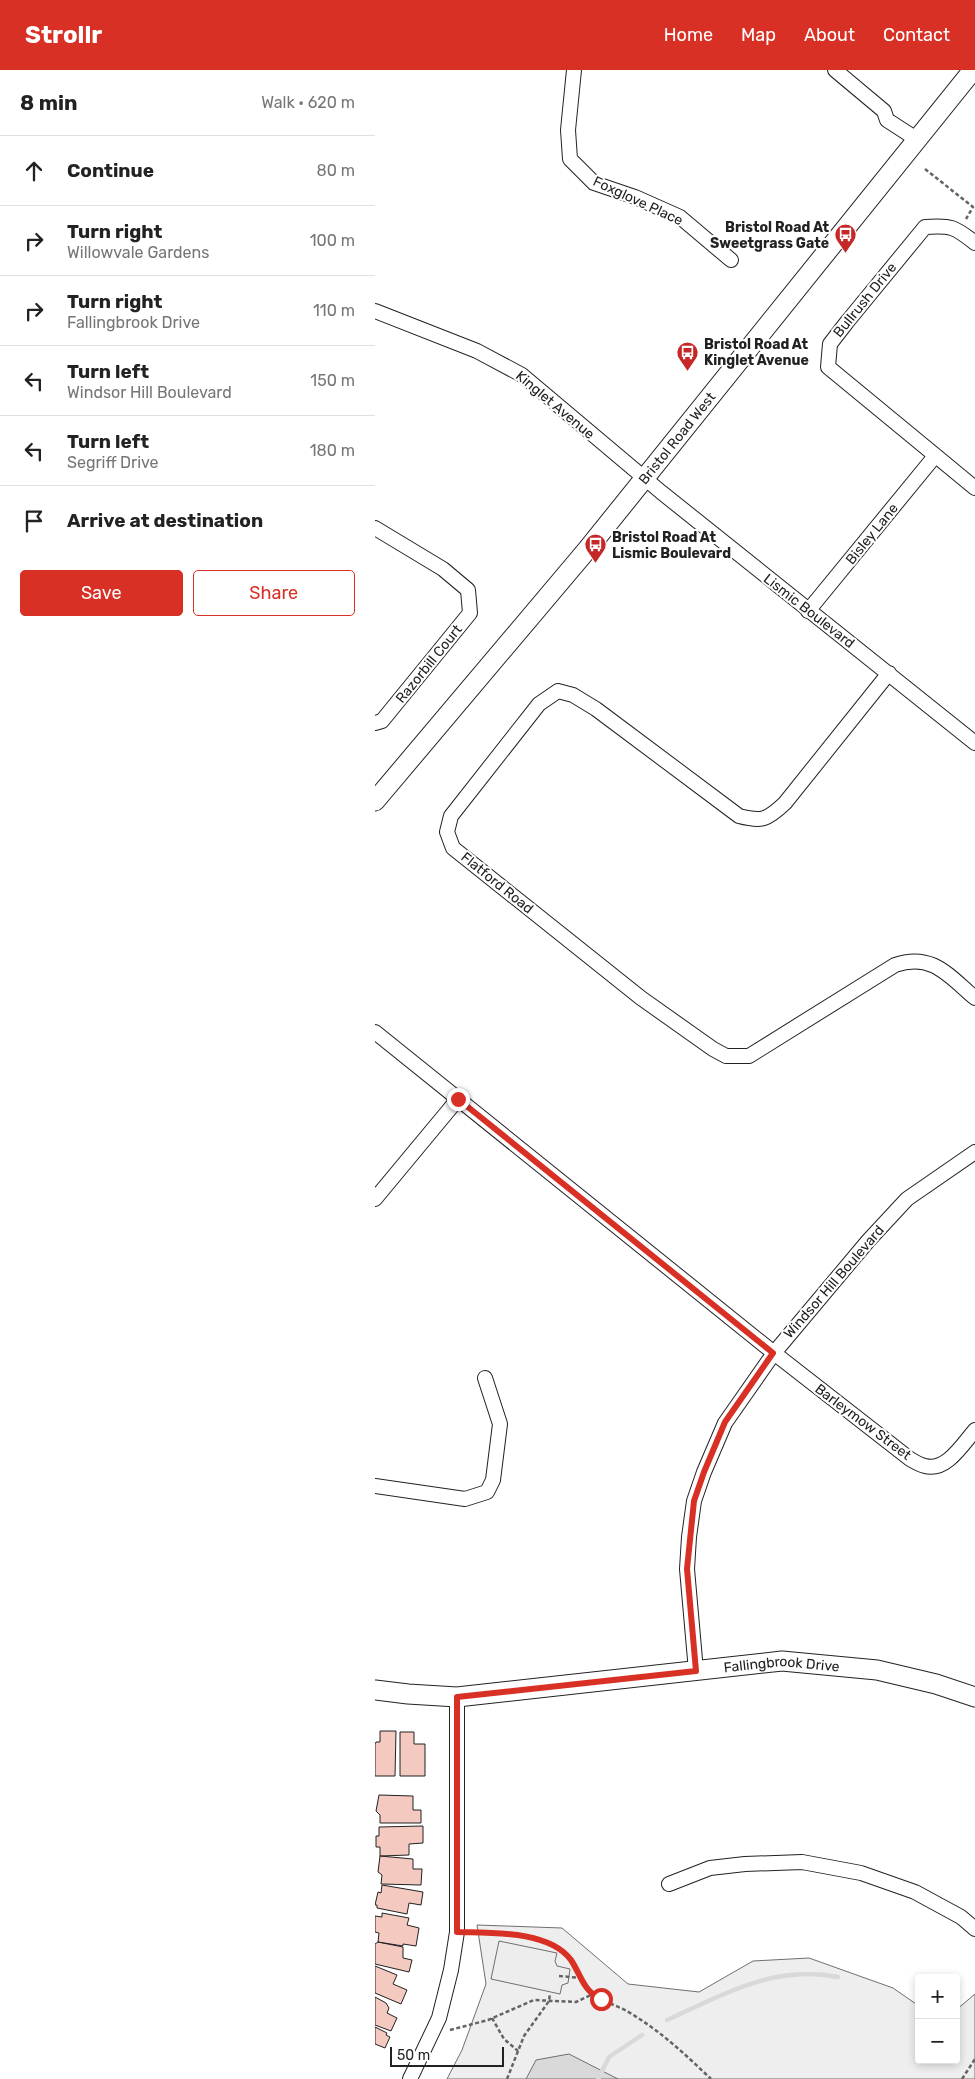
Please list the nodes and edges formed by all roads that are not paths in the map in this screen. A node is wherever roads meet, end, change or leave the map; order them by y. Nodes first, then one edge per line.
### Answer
1 (574, 70) edge
2 (835, 70) edge
3 (973, 70) edge
4 (918, 140) junction
5 (975, 243) edge
6 (731, 260) dead end
7 (375, 311) edge
8 (935, 456) junction
9 (644, 478) junction
10 (975, 488) edge
11 (375, 528) edge
12 (808, 611) junction
13 (889, 673) junction
14 (375, 722) edge
15 (975, 743) edge
16 (375, 801) edge
17 (975, 998) edge
18 (375, 1032) edge
19 (458, 1099) junction
20 (975, 1152) edge
21 (375, 1199) edge
22 (773, 1353) junction
23 (485, 1378) dead end
24 (975, 1430) edge
25 (375, 1486) edge
26 (696, 1671) junction
27 (375, 1690) edge
28 (975, 1696) edge
29 (457, 1697) junction
30 (669, 1884) dead end
31 (975, 1930) edge
32 (410, 2079) edge

1 - 6 street, Foxglove Place
2 - 4 street
3 - 4 street, Bristol Road West
4 - 9 street, Bristol Road West
5 - 8 street, Bullrush Drive
7 - 9 street, Kinglet Avenue
8 - 10 street, Bullrush Drive
8 - 12 street, Bisley Lane
9 - 12 street, Lismic Boulevard
9 - 16 street, Bristol Road West
11 - 14 street, Razorbill Court
12 - 13 street, Lismic Boulevard
13 - 15 street, Lismic Boulevard
13 - 17 street, Flatford Road
18 - 19 street, Barleymow Street
19 - 21 street
19 - 22 street, Barleymow Street
20 - 22 street, Windsor Hill Boulevard
22 - 24 street, Barleymow Street
22 - 26 street, Windsor Hill Boulevard
23 - 25 street
26 - 28 street, Fallingbrook Drive
26 - 29 street, Fallingbrook Drive
27 - 29 street, Fallingbrook Drive
29 - 32 street
30 - 31 street

